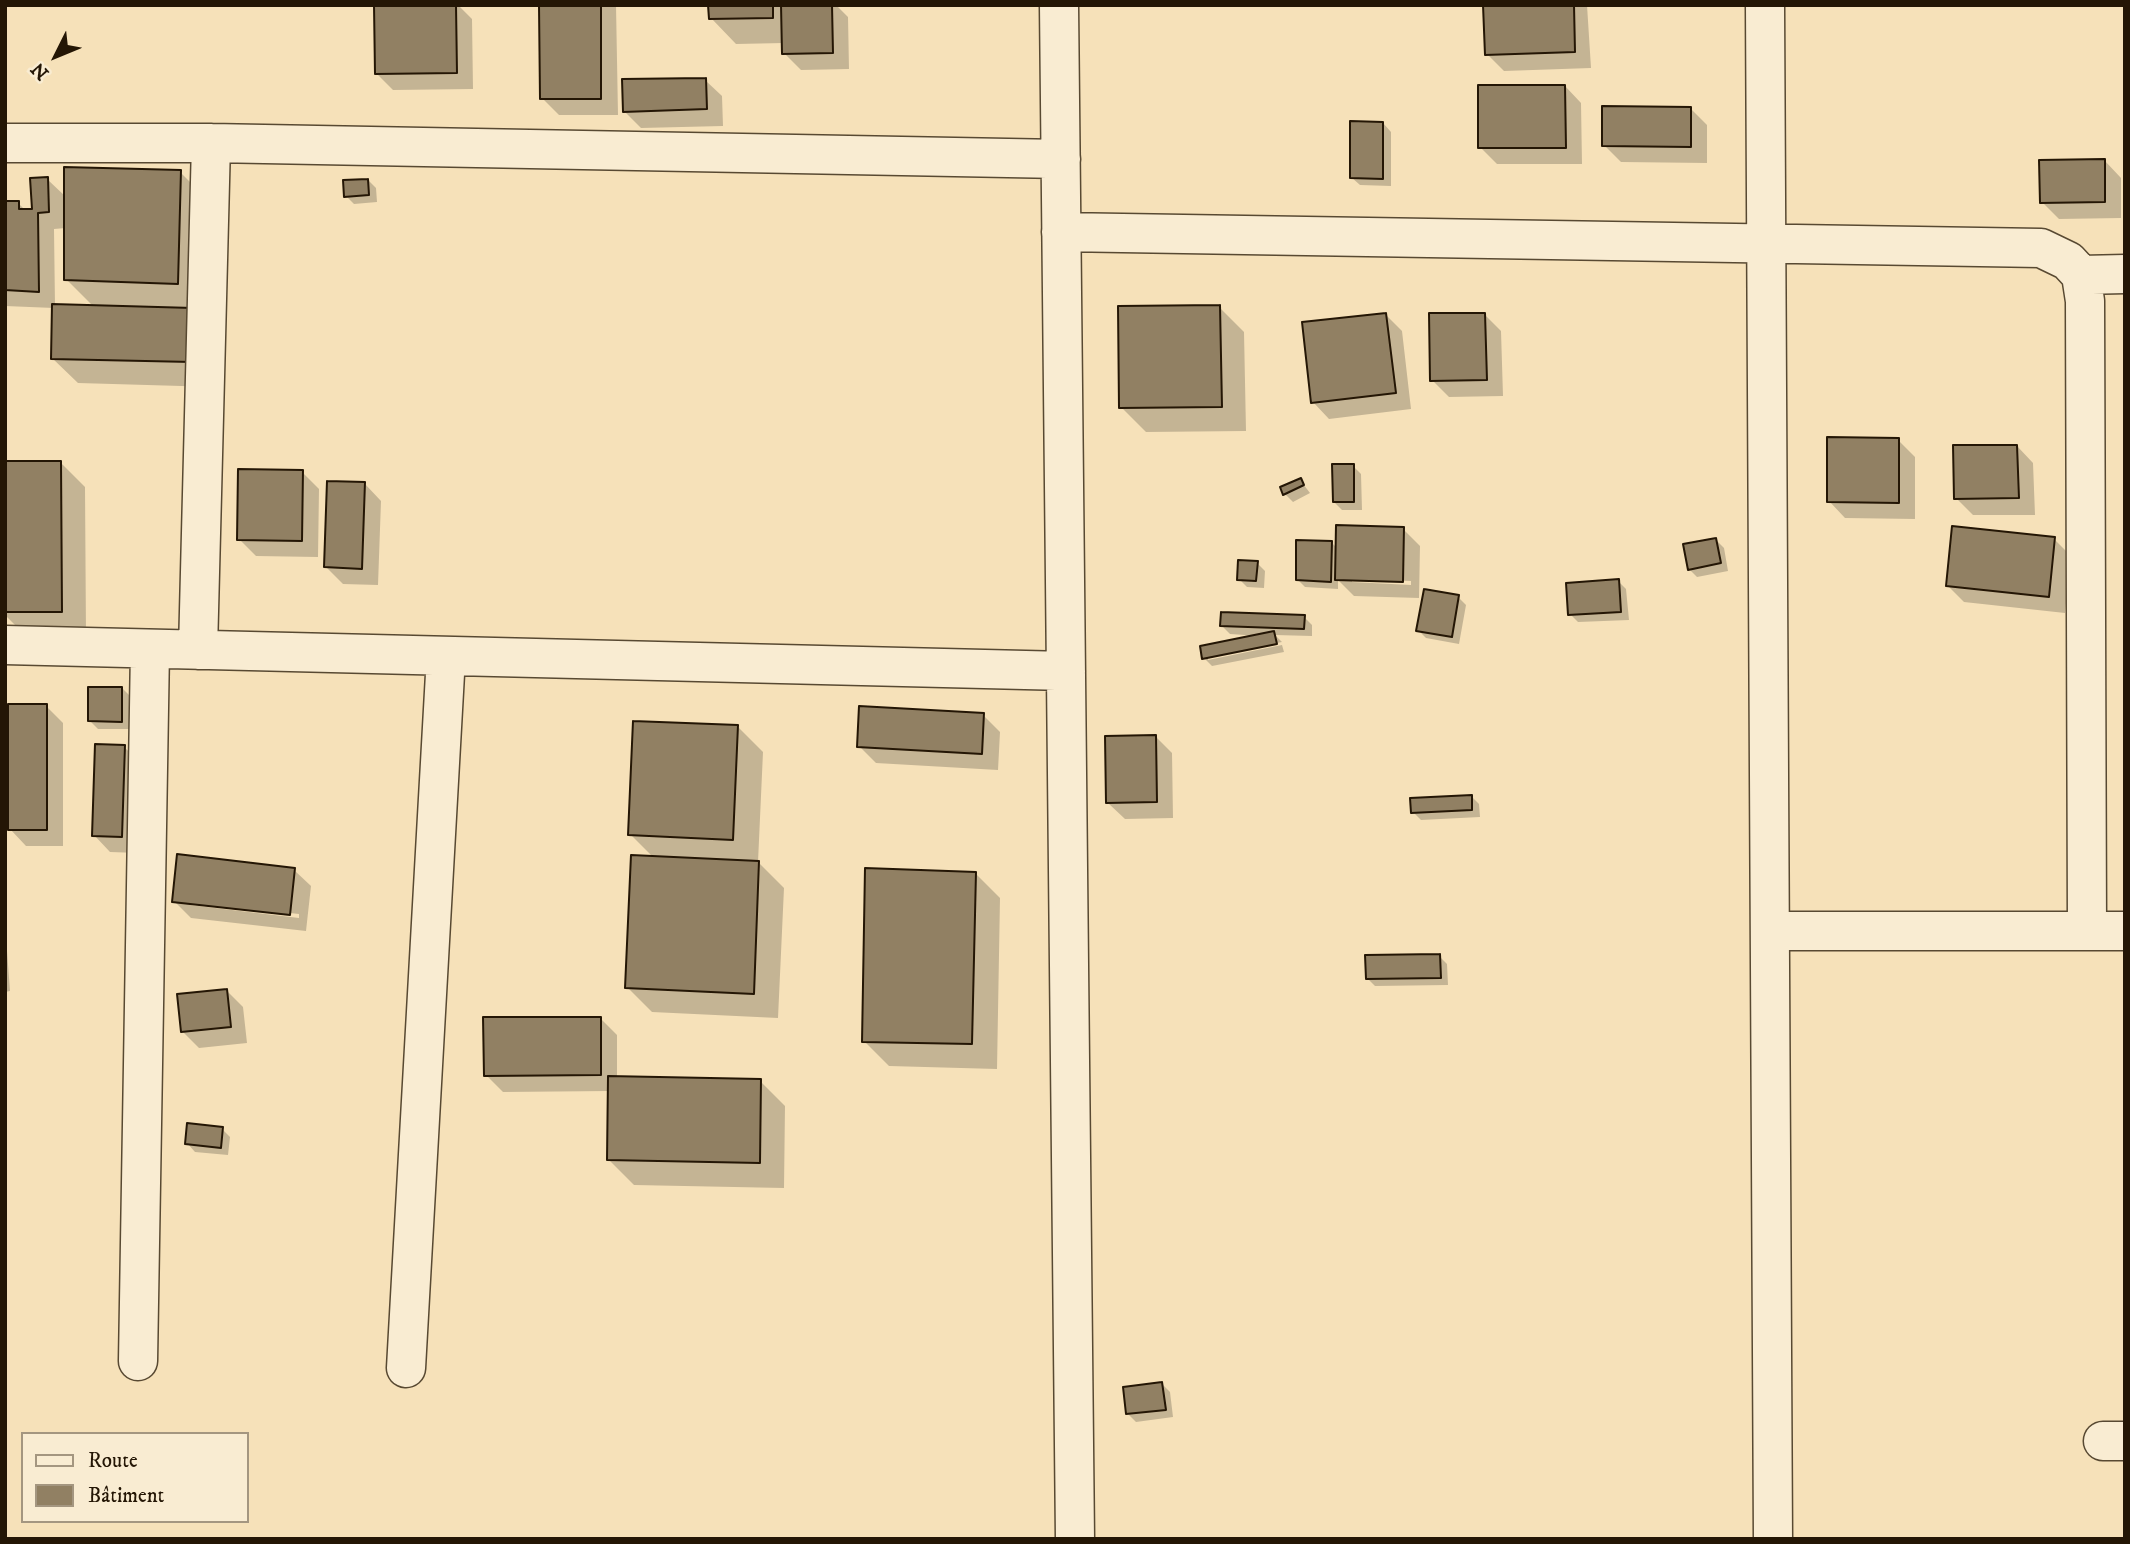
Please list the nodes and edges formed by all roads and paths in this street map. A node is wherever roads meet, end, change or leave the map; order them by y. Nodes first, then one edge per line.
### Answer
1 (1059, 5) edge
2 (1765, 5) edge
3 (5, 143) edge
4 (211, 143) junction
5 (1061, 159) junction
6 (1061, 232) junction
7 (1766, 244) junction
8 (2125, 274) edge
9 (2081, 275) junction
10 (5, 645) edge
11 (150, 649) junction
12 (198, 650) junction
13 (446, 656) junction
14 (1066, 671) junction
15 (1771, 931) junction
16 (2087, 931) junction
17 (2125, 931) edge
18 (138, 1361) dead end
19 (406, 1368) dead end
20 (1075, 1539) edge
21 (1773, 1539) edge

1 - 5 street
2 - 7 street
3 - 4 street
4 - 5 street
4 - 12 street
5 - 6 street
6 - 7 street
6 - 14 street
7 - 9 street
7 - 15 street
8 - 9 street
9 - 16 street
10 - 11 street
11 - 12 street
11 - 18 street
12 - 13 street
13 - 14 street
13 - 19 street
14 - 20 street
15 - 16 street
15 - 21 street
16 - 17 street

